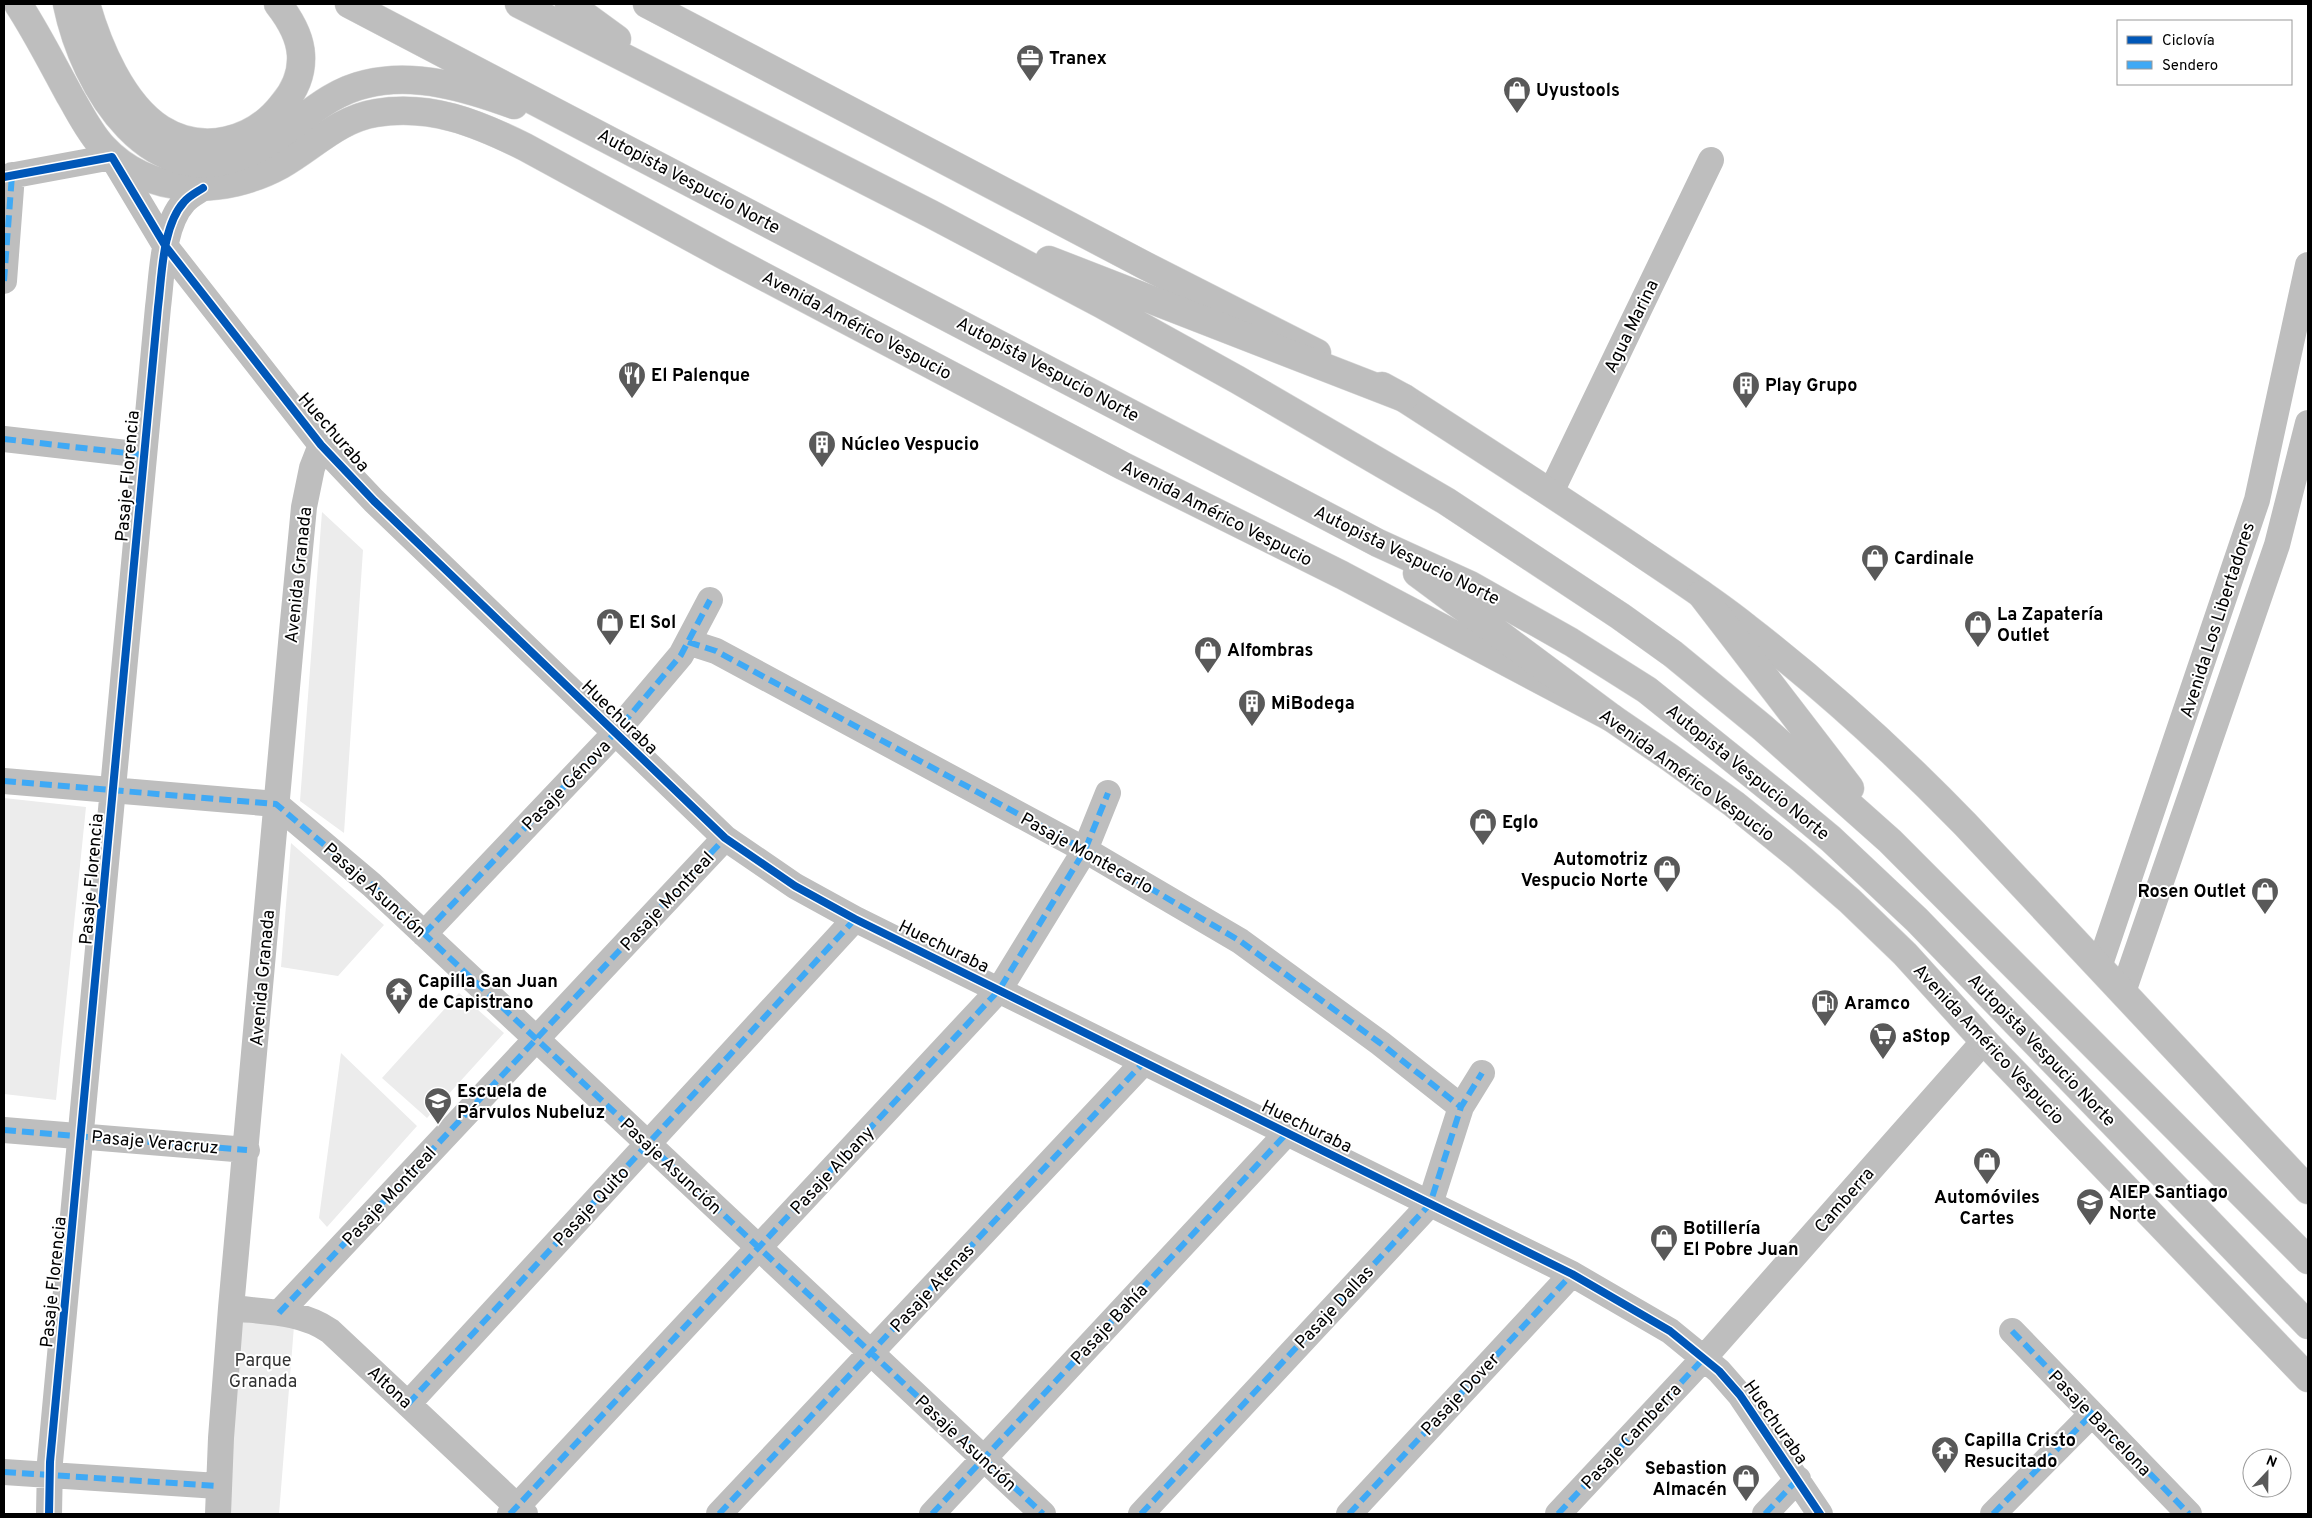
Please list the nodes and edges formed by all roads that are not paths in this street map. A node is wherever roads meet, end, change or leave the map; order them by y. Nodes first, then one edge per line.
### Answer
1 (18, 4) edge
2 (67, 4) edge
3 (86, 4) edge
4 (278, 4) edge
5 (350, 4) edge
6 (520, 4) edge
7 (569, 4) edge
8 (647, 4) edge
9 (691, 92) junction
10 (582, 124) junction
11 (112, 157) junction
12 (1711, 160) dead end
13 (8, 176) edge
14 (203, 188) junction
15 (931, 214) junction
16 (166, 247) junction
17 (2308, 265) edge
18 (4, 281) edge
19 (1404, 398) junction
20 (2308, 423) edge
21 (4, 439) edge
22 (321, 445) junction
23 (144, 456) junction
24 (1551, 492) junction
25 (1378, 543) junction
26 (1701, 594) junction
27 (710, 600) dead end
28 (688, 642) junction
29 (1612, 718) junction
30 (615, 733) junction
31 (4, 781) edge
32 (114, 791) junction
33 (1108, 793) dead end
34 (276, 804) junction
35 (725, 838) junction
36 (1890, 841) junction
37 (1086, 850) junction
38 (855, 919) junction
39 (424, 934) junction
40 (2099, 967) junction
41 (999, 990) junction
42 (2123, 992) junction
43 (536, 1039) junction
44 (1984, 1041) junction
45 (1144, 1062) junction
46 (1482, 1073) dead end
47 (1460, 1107) junction
48 (4, 1130) edge
49 (1287, 1133) junction
50 (82, 1136) junction
51 (648, 1144) junction
52 (247, 1150) junction
53 (2308, 1190) edge
54 (1430, 1204) junction
55 (759, 1248) junction
56 (2308, 1260) edge
57 (1572, 1274) junction
58 (232, 1308) junction
59 (279, 1313) junction
60 (2308, 1325) edge
61 (2012, 1331) dead end
62 (871, 1353) junction
63 (1704, 1358) junction
64 (2308, 1378) edge
65 (408, 1404) junction
66 (2092, 1414) junction
67 (984, 1459) junction
68 (4, 1472) edge
69 (49, 1476) junction
70 (1798, 1479) junction
71 (218, 1486) junction
72 (517, 1512) edge
73 (49, 1514) edge
74 (218, 1514) edge
75 (719, 1514) edge
76 (932, 1514) edge
77 (1042, 1514) edge
78 (1141, 1514) edge
79 (1349, 1514) edge
80 (1558, 1514) edge
81 (1765, 1514) edge
82 (1820, 1514) edge
83 (1993, 1514) edge
84 (2189, 1514) edge

1 - 11 main road, Avenida Américo Vespucio
2 - 10 main road
3 - 4 main road
5 - 10 main road, Autopista Vespucio Norte
6 - 9 main road
7 - 9 main road
8 - 19 main road
9 - 15 main road
10 - 25 main road, Autopista Vespucio Norte
11 - 13 street
11 - 14 main road, Avenida Américo Vespucio
11 - 16 street, Huechuraba
12 - 24 street, Agua Marina
13 - 18 street
14 - 16 street
14 - 29 main road, Avenida Américo Vespucio
15 - 19 main road
15 - 36 main road
16 - 22 street, Huechuraba
16 - 23 street, Pasaje Florencia
17 - 40 street, Avenida Los Libertadores
19 - 24 main road
20 - 42 street, Avenida Los Libertadores
21 - 23 street
22 - 30 street, Huechuraba
22 - 34 street, Avenida Granada
23 - 32 street, Pasaje Florencia
24 - 26 main road
25 - 29 main road
25 - 60 main road, Autopista Vespucio Norte
26 - 36 main road
26 - 40 main road
27 - 28 street, Pasaje Génova
28 - 30 street, Pasaje Génova
28 - 37 street, Pasaje Montecarlo
29 - 44 main road, Avenida Américo Vespucio
30 - 35 street, Huechuraba
30 - 39 street, Pasaje Génova
31 - 32 street
32 - 34 street
32 - 50 street, Pasaje Florencia
33 - 37 street, Pasaje Albany
34 - 39 street, Pasaje Asunción
34 - 52 street, Avenida Granada
35 - 38 street, Huechuraba
35 - 43 street, Pasaje Montreal
36 - 56 main road
37 - 41 street, Pasaje Albany
37 - 47 street, Pasaje Montecarlo
38 - 41 street, Huechuraba
38 - 51 street, Pasaje Quito
39 - 43 street, Pasaje Asunción
40 - 42 main road
41 - 45 street, Huechuraba
41 - 55 street, Pasaje Albany
42 - 53 main road
43 - 51 street, Pasaje Asunción
43 - 59 street, Pasaje Montreal
44 - 63 street, Camberra
44 - 64 main road, Avenida Américo Vespucio
45 - 49 street, Huechuraba
45 - 62 street, Pasaje Atenas
46 - 47 street, Pasaje Dallas
47 - 54 street, Pasaje Dallas
48 - 50 street, Pasaje Veracruz
49 - 54 street, Huechuraba
49 - 67 street, Pasaje Bahía
50 - 52 street, Pasaje Veracruz
50 - 69 street, Pasaje Florencia
51 - 55 street, Pasaje Asunción
51 - 65 street, Pasaje Quito
52 - 58 street, Avenida Granada
54 - 57 street, Huechuraba
54 - 78 street, Pasaje Dallas
55 - 62 street, Pasaje Asunción
55 - 72 street, Pasaje Albany
57 - 63 street, Huechuraba
57 - 79 street, Pasaje Dover
58 - 59 street, Altona
58 - 71 street, Avenida Granada
59 - 65 street, Altona
61 - 66 street, Pasaje Barcelona
62 - 67 street, Pasaje Asunción
62 - 75 street, Pasaje Atenas
63 - 70 street, Huechuraba
63 - 80 street, Pasaje Camberra
65 - 72 street, Altona
66 - 83 street
66 - 84 street, Pasaje Barcelona
67 - 76 street, Pasaje Bahía
67 - 77 street, Pasaje Asunción
68 - 69 street
69 - 71 street
69 - 73 street, Pasaje Florencia
70 - 81 street
70 - 82 street, Huechuraba
71 - 74 street, Avenida Granada

